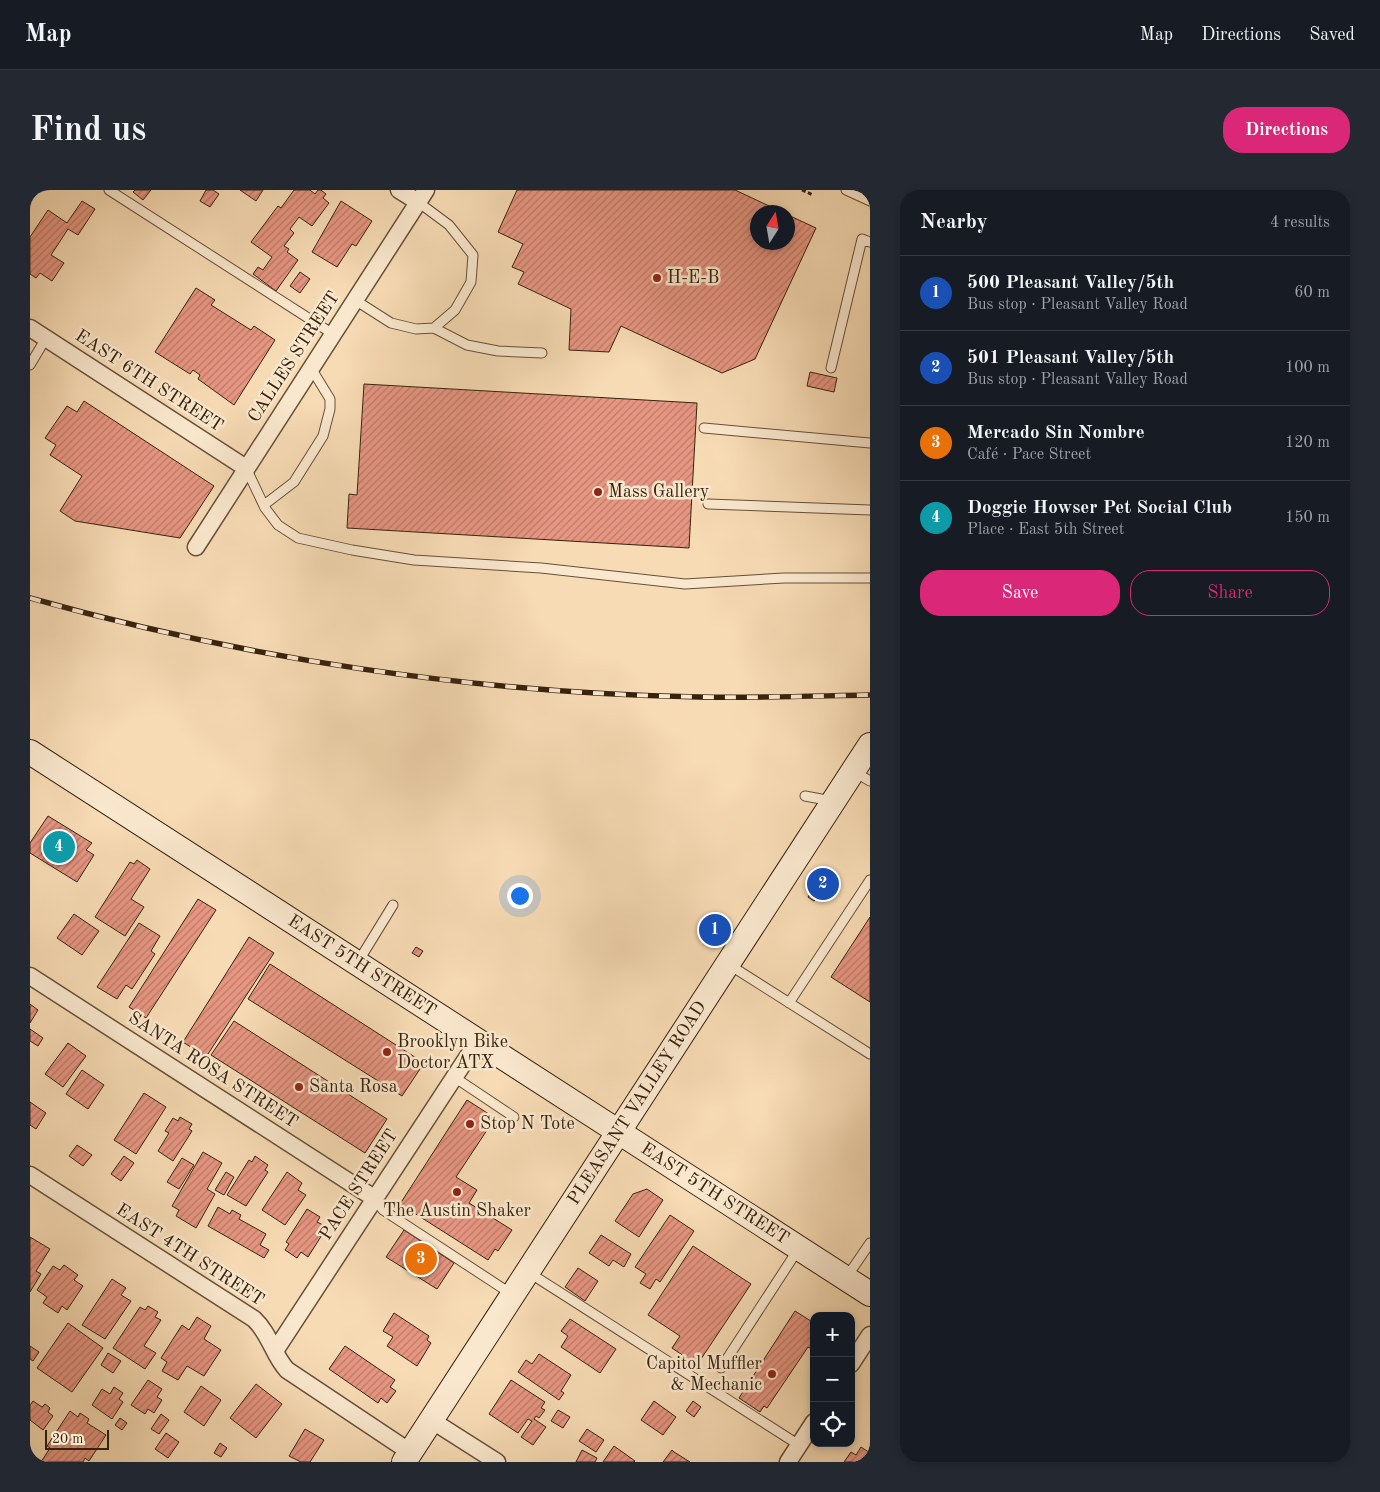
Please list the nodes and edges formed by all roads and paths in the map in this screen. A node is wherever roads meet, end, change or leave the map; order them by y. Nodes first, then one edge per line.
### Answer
1 (109, 190) edge
2 (399, 190) edge
3 (802, 190) edge
4 (846, 190) edge
5 (813, 195) dead end
6 (422, 196) edge
7 (870, 202) edge
8 (870, 242) edge
9 (355, 300) junction
10 (30, 328) edge
11 (434, 328) junction
12 (333, 334) junction
13 (46, 338) junction
14 (542, 353) dead end
15 (30, 365) edge
16 (310, 368) junction
17 (832, 368) dead end
18 (704, 428) dead end
19 (870, 443) edge
20 (246, 468) junction
21 (708, 504) dead end
22 (264, 505) junction
23 (870, 510) edge
24 (196, 547) dead end
25 (870, 578) edge
26 (870, 744) edge
27 (30, 752) edge
28 (862, 776) edge
29 (805, 796) dead end
30 (833, 802) junction
31 (870, 880) edge
32 (393, 905) dead end
33 (357, 964) junction
34 (728, 964) junction
35 (30, 976) edge
36 (790, 1003) junction
37 (478, 1041) junction
38 (870, 1054) edge
39 (454, 1078) junction
40 (514, 1117) dead end
41 (618, 1129) junction
42 (30, 1175) edge
43 (374, 1198) junction
44 (870, 1243) edge
45 (799, 1248) junction
46 (528, 1272) junction
47 (845, 1278) junction
48 (870, 1294) edge
49 (513, 1295) junction
50 (870, 1335) edge
51 (275, 1351) junction
52 (855, 1358) edge
53 (721, 1368) dead end
54 (431, 1420) junction
55 (810, 1428) edge
56 (799, 1445) junction
57 (407, 1457) edge
58 (497, 1462) edge
59 (788, 1462) edge

1 - 12 lane
2 - 6 street
3 - 5 path
4 - 7 lane
6 - 9 street, CALLES STREET
6 - 11 lane
8 - 17 lane
9 - 11 lane
9 - 12 street, CALLES STREET
10 - 13 street, EAST 6TH STREET
11 - 14 lane
12 - 16 street, CALLES STREET
13 - 15 lane
13 - 20 street, EAST 6TH STREET
16 - 20 street, CALLES STREET
16 - 22 lane
18 - 19 lane
20 - 22 lane
20 - 24 street, CALLES STREET
21 - 23 lane
22 - 25 lane
26 - 28 street, PLEASANT VALLEY ROAD
27 - 33 street, EAST 5TH STREET
28 - 30 street, PLEASANT VALLEY ROAD
29 - 30 lane
30 - 34 street, PLEASANT VALLEY ROAD
31 - 36 lane
32 - 33 lane
33 - 37 street, EAST 5TH STREET
34 - 36 lane
34 - 41 street, PLEASANT VALLEY ROAD
35 - 43 street, SANTA ROSA STREET
36 - 38 lane
37 - 39 street, PACE STREET
37 - 41 street, EAST 5TH STREET
39 - 40 lane
39 - 43 street, PACE STREET
41 - 45 street, EAST 5TH STREET
41 - 46 street, PLEASANT VALLEY ROAD
42 - 51 street, EAST 4TH STREET
43 - 49 lane
43 - 51 street, PACE STREET
44 - 47 lane
45 - 47 street, EAST 5TH STREET
45 - 53 lane
46 - 49 street, PLEASANT VALLEY ROAD
46 - 56 lane
47 - 48 street, EAST 5TH STREET
49 - 54 street, PLEASANT VALLEY ROAD
50 - 52 street
51 - 57 street, EAST 4TH STREET
54 - 57 street, PLEASANT VALLEY ROAD
54 - 58 street
55 - 56 street
56 - 59 street

